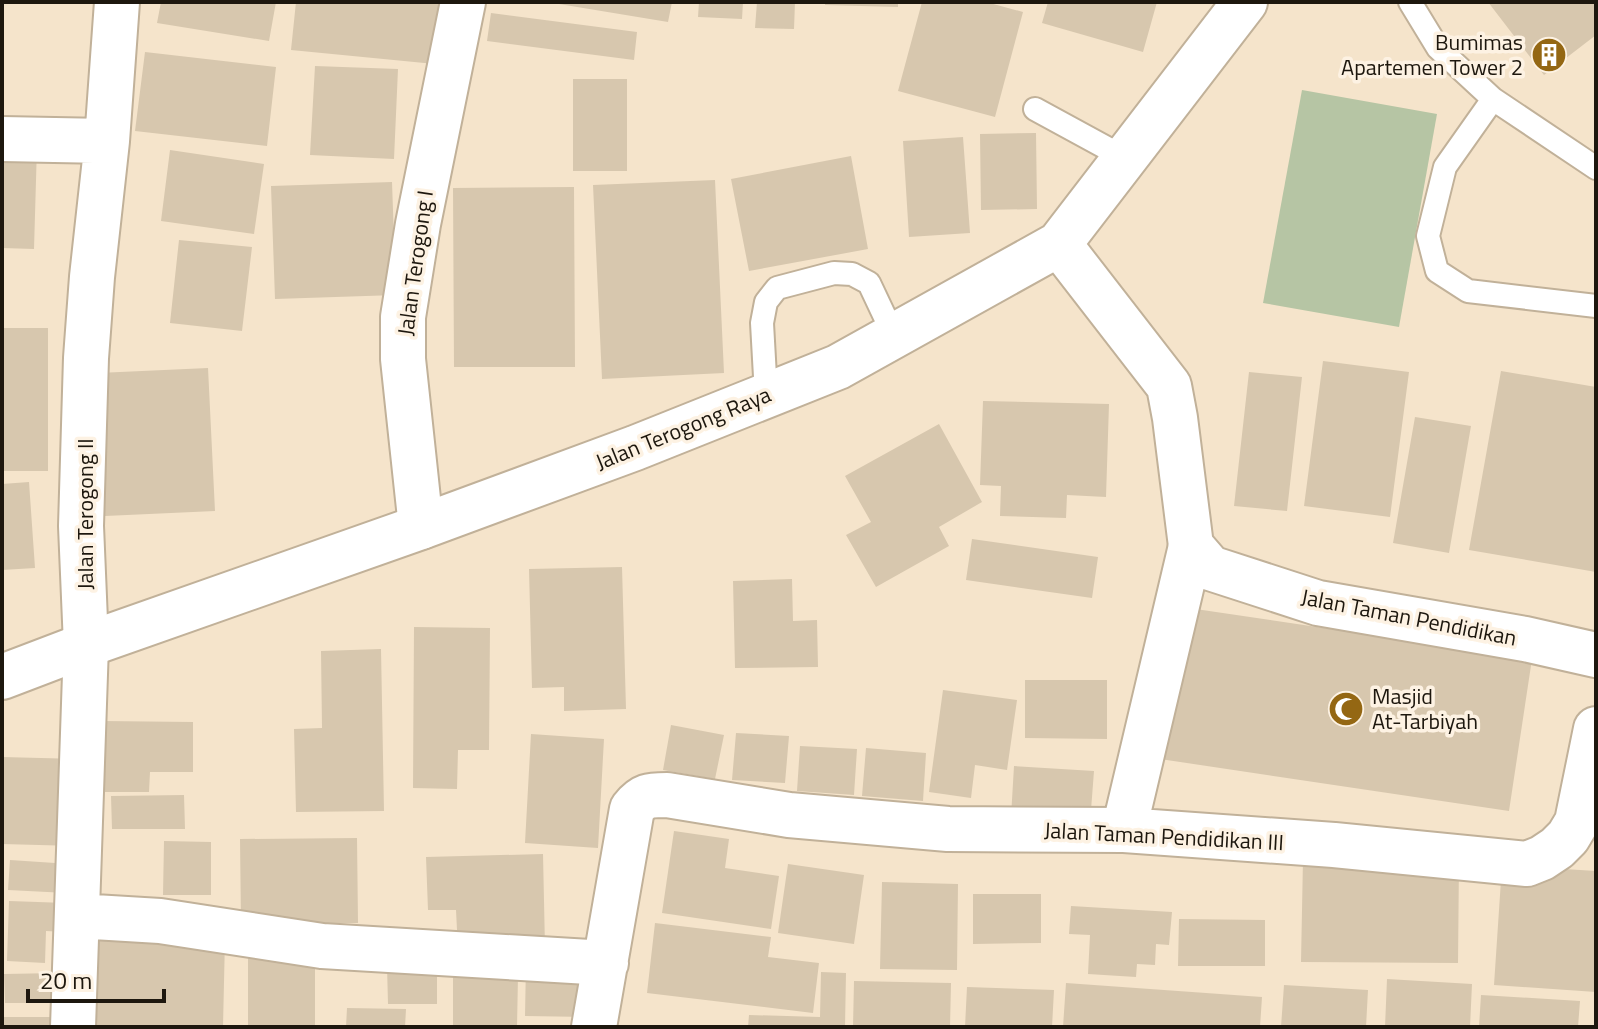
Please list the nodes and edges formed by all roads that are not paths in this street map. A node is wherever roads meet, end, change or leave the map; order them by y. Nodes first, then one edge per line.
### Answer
1 (117, 2) edge
2 (463, 2) edge
3 (1245, 2) edge
4 (1410, 2) edge
5 (1493, 99) junction
6 (1035, 109) dead end
7 (2, 139) edge
8 (107, 141) junction
9 (1125, 158) junction
10 (1596, 168) edge
11 (1059, 244) junction
12 (1596, 306) edge
13 (894, 336) junction
14 (766, 395) junction
15 (421, 527) junction
16 (1191, 546) junction
17 (86, 645) junction
18 (1596, 655) edge
19 (2, 677) edge
20 (1596, 729) edge
21 (1124, 830) junction
22 (77, 916) junction
23 (606, 963) junction
24 (73, 1027) edge
25 (594, 1027) edge

1 - 8 street, Jalan Terogong II
2 - 15 street, Jalan Terogong I
3 - 9 street, Jalan Terogong Raya
4 - 5 lane
5 - 10 lane
5 - 12 lane
6 - 9 lane
7 - 8 street
8 - 17 street, Jalan Terogong II
9 - 11 street, Jalan Terogong Raya
11 - 13 street, Jalan Terogong Raya
11 - 16 street
13 - 14 street, Jalan Terogong Raya
13 - 14 lane
14 - 15 street, Jalan Terogong Raya
15 - 17 street, Jalan Terogong Raya
16 - 18 street, Jalan Taman Pendidikan
16 - 21 street
17 - 19 street, Jalan Terogong Raya
17 - 22 street, Jalan Terogong II
20 - 21 street, Jalan Taman Pendidikan III
21 - 23 street, Jalan Taman Pendidikan III
22 - 23 street
22 - 24 street, Jalan Terogong II
23 - 25 street

